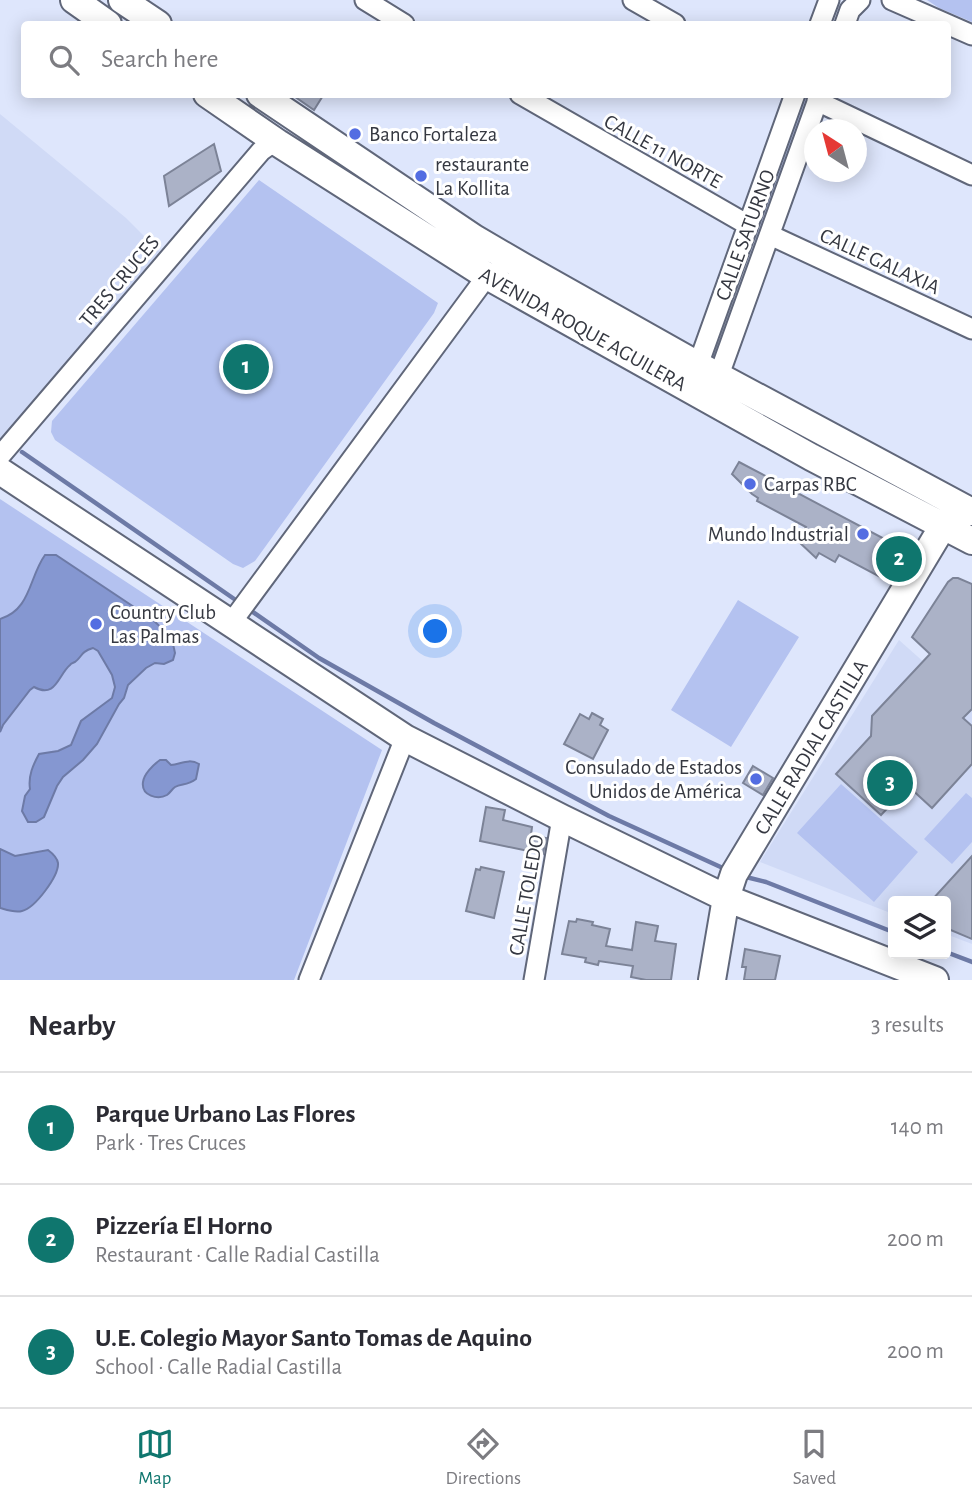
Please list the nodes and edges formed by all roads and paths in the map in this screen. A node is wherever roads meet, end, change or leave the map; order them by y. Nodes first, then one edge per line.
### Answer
1 (74, 0) edge
2 (122, 0) edge
3 (365, 0) edge
4 (633, 0) edge
5 (829, 0) edge
6 (860, 0) edge
7 (892, 0) edge
8 (911, 5) edge
9 (104, 21) edge
10 (154, 21) edge
11 (399, 21) edge
12 (670, 21) edge
13 (821, 21) edge
14 (846, 21) edge
15 (944, 21) edge
16 (951, 25) edge
17 (972, 35) edge
18 (213, 98) edge
19 (266, 98) edge
20 (527, 98) edge
21 (794, 98) edge
22 (819, 98) edge
23 (278, 143) junction
24 (972, 175) edge
25 (748, 225) junction
26 (770, 235) junction
27 (474, 238) junction
28 (530, 271) junction
29 (486, 276) junction
30 (972, 329) edge
31 (707, 374) junction
32 (670, 378) junction
33 (726, 410) junction
34 (0, 456) edge
35 (0, 471) edge
36 (897, 472) junction
37 (972, 512) edge
38 (972, 522) edge
39 (943, 526) junction
40 (972, 541) edge
41 (234, 619) junction
42 (405, 738) junction
43 (562, 818) junction
44 (732, 882) junction
45 (889, 971) edge
46 (309, 980) edge
47 (534, 980) edge
48 (712, 980) edge
49 (936, 980) edge

1 - 9 main road
2 - 10 main road
3 - 11 street
4 - 12 street
5 - 13 street
6 - 14 street
7 - 8 street
8 - 15 street
16 - 17 street
18 - 23 main road, AVENIDA ROQUE AGUILERA
19 - 27 main road, AVENIDA ROQUE AGUILERA
20 - 25 street, CALLE 11 NORTE
21 - 25 street, CALLE SATURNO
22 - 24 street
22 - 26 street, CALLE SATURNO
23 - 29 main road, AVENIDA ROQUE AGUILERA
23 - 34 street, TRES CRUCES
25 - 31 street, CALLE SATURNO
26 - 30 street, CALLE GALAXIA
26 - 31 street, CALLE SATURNO
27 - 28 main road, AVENIDA ROQUE AGUILERA
27 - 29 street
28 - 29 street
28 - 31 main road, AVENIDA ROQUE AGUILERA
29 - 32 main road, AVENIDA ROQUE AGUILERA
29 - 41 street
31 - 32 street
31 - 33 street
31 - 36 main road, AVENIDA ROQUE AGUILERA
32 - 33 main road, AVENIDA ROQUE AGUILERA
33 - 39 main road, AVENIDA ROQUE AGUILERA
35 - 41 main road
36 - 37 main road, AVENIDA ROQUE AGUILERA
36 - 39 main road
38 - 39 main road
39 - 40 main road, AVENIDA ROQUE AGUILERA
39 - 44 main road, CALLE RADIAL CASTILLA
41 - 42 main road
42 - 43 main road
42 - 46 street
43 - 44 main road
43 - 47 street, CALLE TOLEDO
44 - 45 main road
44 - 48 main road, CALLE RADIAL CASTILLA
45 - 49 main road

